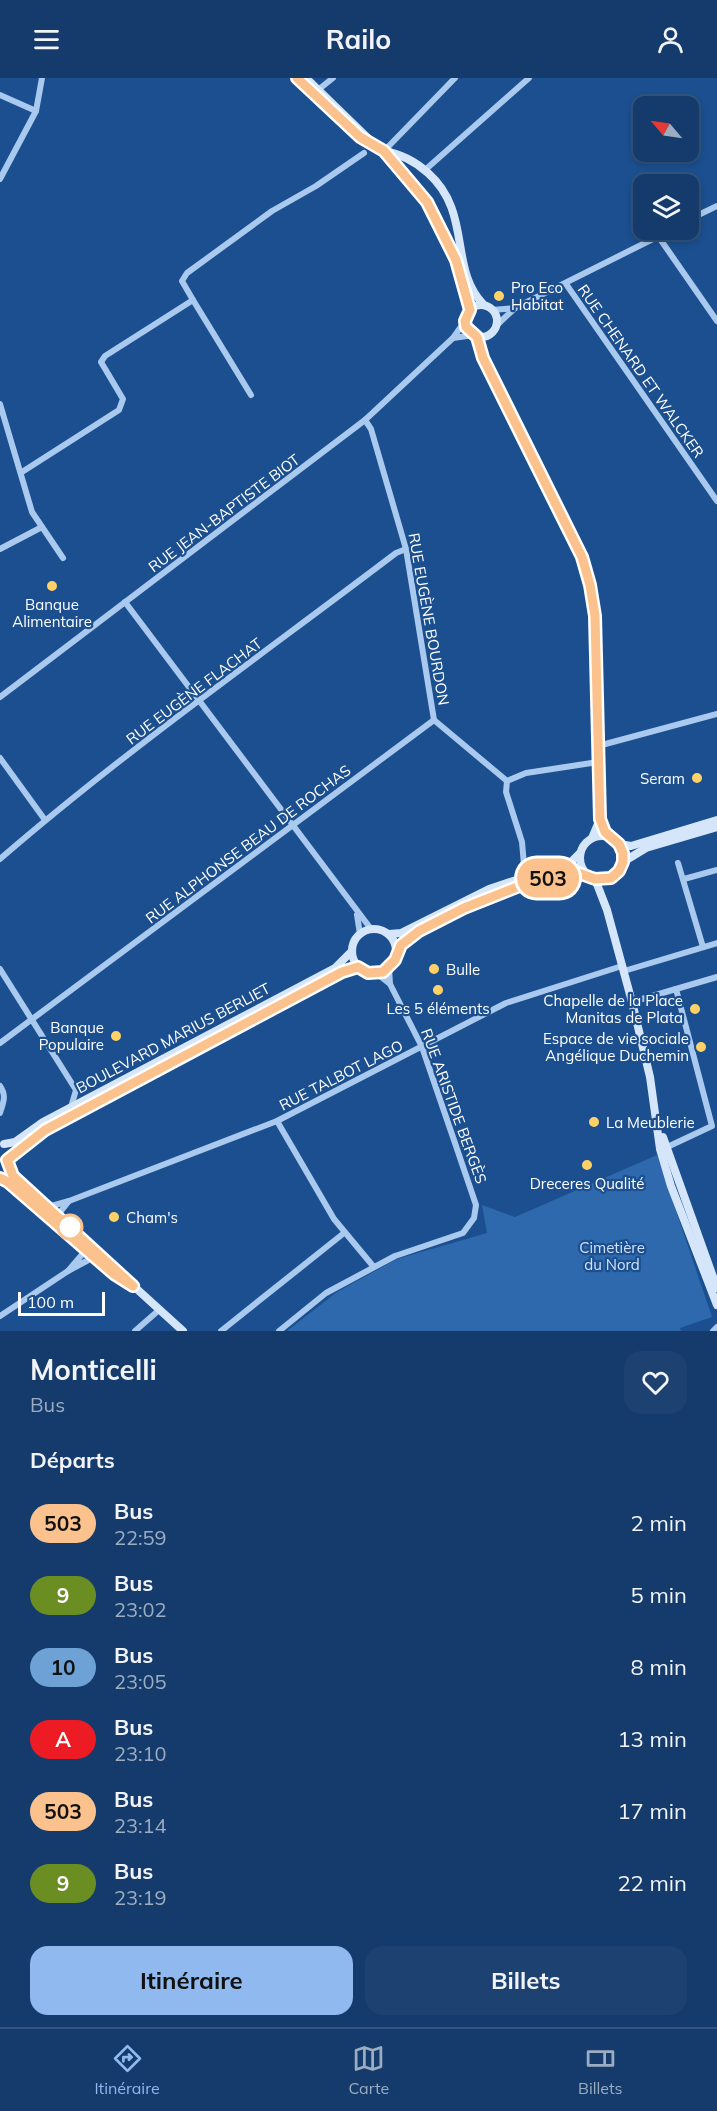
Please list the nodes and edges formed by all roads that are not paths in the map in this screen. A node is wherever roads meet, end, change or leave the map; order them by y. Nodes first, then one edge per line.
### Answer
1 (42, 78) edge
2 (297, 78) edge
3 (306, 78) edge
4 (333, 78) edge
5 (455, 78) edge
6 (530, 78) edge
7 (318, 90) junction
8 (0, 94) edge
9 (36, 111) junction
10 (374, 145) junction
11 (384, 151) junction
12 (364, 153) dead end
13 (425, 170) junction
14 (0, 179) edge
15 (411, 181) junction
16 (717, 206) edge
17 (699, 215) edge
18 (650, 240) edge
19 (661, 240) edge
20 (566, 284) junction
21 (193, 300) junction
22 (484, 305) junction
23 (514, 308) junction
24 (470, 310) junction
25 (492, 310) junction
26 (465, 321) junction
27 (717, 321) edge
28 (496, 326) junction
29 (489, 335) junction
30 (476, 336) junction
31 (453, 338) junction
32 (489, 370) junction
33 (251, 395) dead end
34 (0, 404) edge
35 (365, 420) junction
36 (22, 472) junction
37 (717, 501) edge
38 (42, 527) junction
39 (0, 549) edge
40 (406, 549) junction
41 (63, 558) dead end
42 (125, 602) junction
43 (0, 697) edge
44 (200, 701) junction
45 (717, 714) edge
46 (434, 720) junction
47 (598, 746) junction
48 (0, 758) edge
49 (598, 762) junction
50 (507, 781) junction
51 (600, 819) junction
52 (45, 820) junction
53 (717, 820) edge
54 (295, 825) junction
55 (717, 827) edge
56 (592, 838) junction
57 (610, 838) junction
58 (619, 844) junction
59 (580, 853) junction
60 (0, 859) edge
61 (623, 862) junction
62 (678, 863) dead end
63 (717, 870) edge
64 (586, 873) junction
65 (534, 874) junction
66 (611, 878) junction
67 (595, 879) junction
68 (684, 879) junction
69 (607, 910) junction
70 (356, 912) junction
71 (371, 929) junction
72 (360, 934) junction
73 (389, 934) junction
74 (717, 943) edge
75 (703, 947) junction
76 (352, 951) junction
77 (397, 952) junction
78 (358, 967) junction
79 (389, 968) junction
80 (623, 968) junction
81 (0, 969) edge
82 (376, 973) junction
83 (717, 976) edge
84 (390, 984) junction
85 (676, 989) junction
86 (632, 1002) junction
87 (31, 1020) junction
88 (0, 1043) edge
89 (422, 1047) junction
90 (0, 1086) edge
91 (70, 1107) junction
92 (0, 1111) edge
93 (277, 1121) junction
94 (2, 1142) edge
95 (663, 1148) junction
96 (7, 1161) junction
97 (0, 1173) edge
98 (0, 1178) edge
99 (31, 1201) junction
100 (69, 1201) junction
101 (48, 1207) junction
102 (683, 1207) junction
103 (57, 1216) junction
104 (344, 1233) junction
105 (92, 1252) junction
106 (373, 1266) junction
107 (68, 1271) junction
108 (133, 1286) junction
109 (717, 1288) edge
110 (717, 1305) edge
111 (159, 1310) junction
112 (0, 1317) edge
113 (717, 1327) edge
114 (135, 1331) edge
115 (183, 1331) edge
116 (221, 1331) edge
117 (279, 1331) edge
118 (713, 1331) edge

1 - 9 street
2 - 10 main road
3 - 7 main road
4 - 7 street
5 - 11 street
6 - 13 street
7 - 10 main road
8 - 9 street
9 - 14 street
10 - 11 main road
11 - 13 main road
11 - 15 main road
12 - 21 street
13 - 15 main road
13 - 22 main road
15 - 24 main road
16 - 17 street
18 - 20 street
19 - 27 street
20 - 23 street
20 - 37 street, RUE CHENARD ET WALCKER
21 - 33 street
21 - 36 street
22 - 24 main road
22 - 25 main road
23 - 25 street
23 - 28 street
24 - 26 main road
25 - 28 main road
26 - 30 main road
26 - 31 street, RUE JEAN-BAPTISTE BIOT
28 - 29 main road
29 - 30 main road
29 - 32 main road
30 - 31 street
30 - 32 main road
31 - 35 street, RUE JEAN-BAPTISTE BIOT
32 - 47 main road
34 - 36 street
35 - 40 street, RUE EUGÈNE BOURDON
35 - 42 street, RUE JEAN-BAPTISTE BIOT
36 - 38 street
38 - 39 street
38 - 41 street
40 - 44 street, RUE EUGÈNE FLACHAT
40 - 46 street, RUE EUGÈNE BOURDON
42 - 43 street, RUE JEAN-BAPTISTE BIOT
42 - 44 street
44 - 52 street, RUE EUGÈNE FLACHAT
44 - 54 street
45 - 47 street
46 - 50 street
46 - 54 street, RUE ALPHONSE BEAU DE ROCHAS
47 - 49 main road
48 - 52 street
49 - 50 street
49 - 51 main road
50 - 65 street
51 - 56 main road
51 - 57 main road
52 - 60 street, RUE EUGÈNE FLACHAT
53 - 58 main road
54 - 70 street
54 - 87 street, RUE ALPHONSE BEAU DE ROCHAS
55 - 61 main road
56 - 57 main road
56 - 59 main road
57 - 58 main road
58 - 61 main road
59 - 64 main road
59 - 65 main road
61 - 66 main road
62 - 68 street
63 - 68 street
64 - 67 main road
64 - 77 main road
65 - 73 main road
66 - 67 main road
66 - 69 main road
67 - 69 main road
68 - 75 street
69 - 80 main road
70 - 71 street
70 - 72 street
71 - 72 main road
71 - 73 main road
72 - 76 main road
73 - 77 main road
74 - 75 street, RUE TALBOT LAGO
75 - 80 street, RUE TALBOT LAGO
76 - 78 main road
76 - 91 main road, BOULEVARD MARIUS BERLIET
77 - 79 main road
78 - 82 main road
78 - 96 main road, BOULEVARD MARIUS BERLIET
79 - 82 main road
79 - 84 street, RUE ARISTIDE BERGÈS
80 - 86 main road
80 - 89 street, RUE TALBOT LAGO
81 - 87 street
82 - 84 street, RUE ARISTIDE BERGÈS
83 - 85 street
84 - 89 street, RUE ARISTIDE BERGÈS
85 - 86 street
85 - 95 street
86 - 95 main road
87 - 88 street, RUE ALPHONSE BEAU DE ROCHAS
87 - 91 street
89 - 93 street, RUE TALBOT LAGO
89 - 106 street, RUE ARISTIDE BERGÈS
90 - 92 street
91 - 94 main road, BOULEVARD MARIUS BERLIET
93 - 100 street, RUE TALBOT LAGO
93 - 104 street
94 - 96 main road
95 - 102 main road
96 - 97 main road, BOULEVARD MARIUS BERLIET
96 - 101 main road
98 - 99 main road
99 - 103 street
99 - 105 main road
100 - 101 street, RUE TALBOT LAGO
100 - 103 street
101 - 103 main road
102 - 109 main road
102 - 110 main road
103 - 105 main road
104 - 106 street
104 - 116 street
105 - 107 street
105 - 107 street
105 - 108 main road
105 - 108 main road
106 - 117 street
107 - 112 street
108 - 111 main road
111 - 114 street
111 - 115 main road
113 - 118 street

